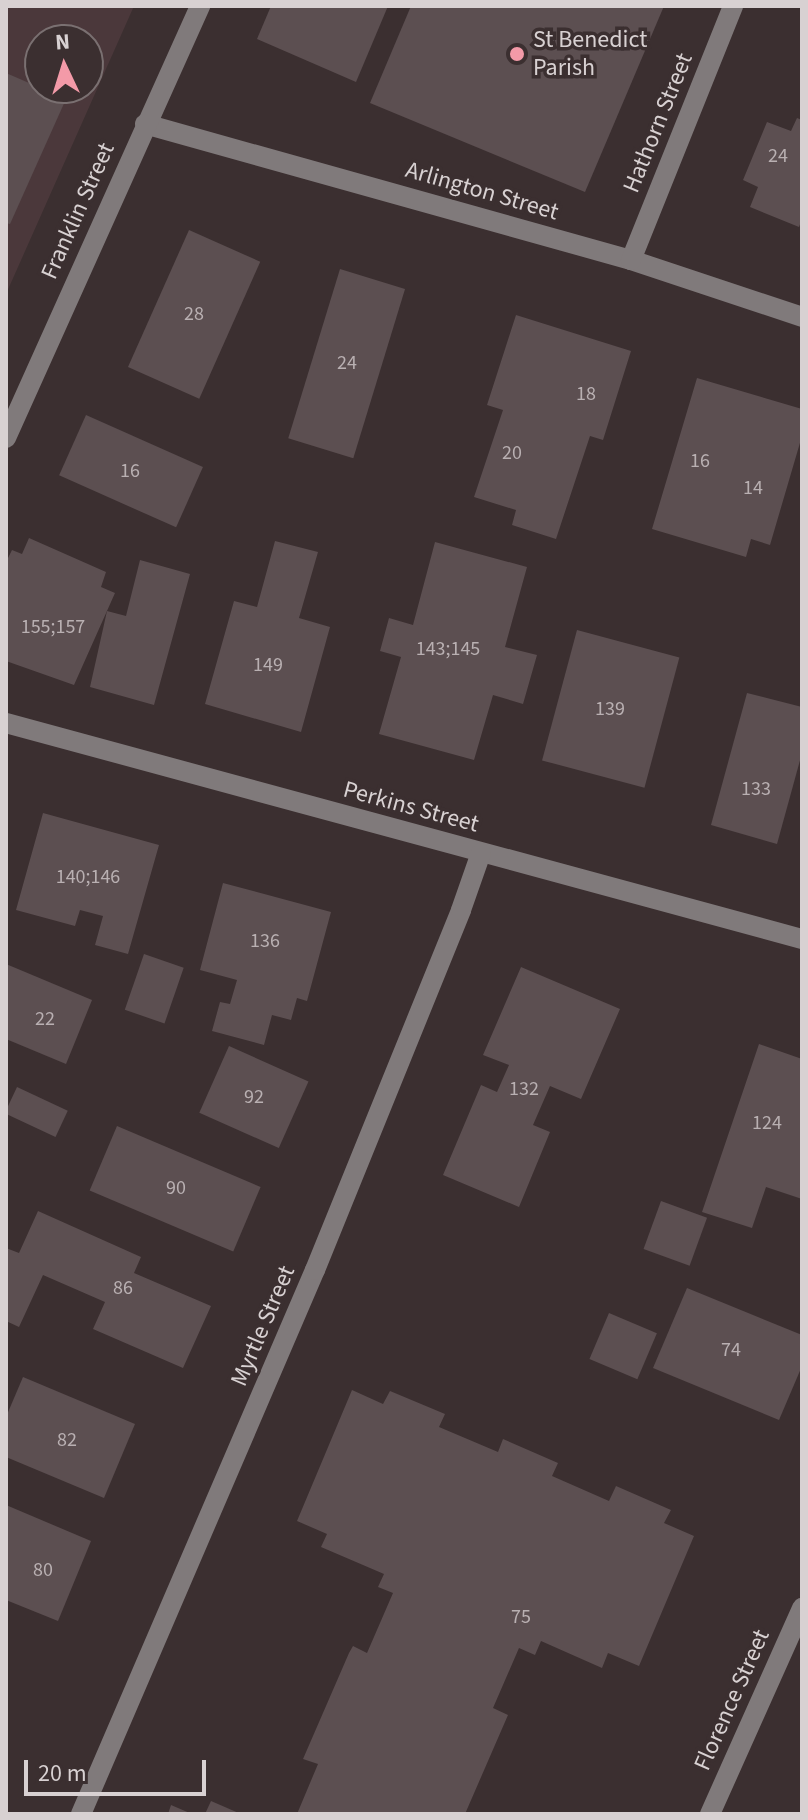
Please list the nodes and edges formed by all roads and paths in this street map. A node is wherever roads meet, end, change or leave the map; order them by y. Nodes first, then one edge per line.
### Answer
1 (200, 6) edge
2 (733, 6) edge
3 (145, 124) junction
4 (631, 260) junction
5 (802, 317) edge
6 (6, 438) edge
7 (6, 723) edge
8 (481, 853) junction
9 (802, 939) edge
10 (802, 1608) edge
11 (81, 1814) edge
12 (710, 1814) edge

1 - 3 street, Franklin Street
2 - 4 street, Hathorn Street
3 - 4 street, Arlington Street
3 - 6 street, Franklin Street
4 - 5 street, Arlington Street
7 - 8 street, Perkins Street
8 - 9 street, Perkins Street
8 - 11 street, Myrtle Street
10 - 12 street, Florence Street

